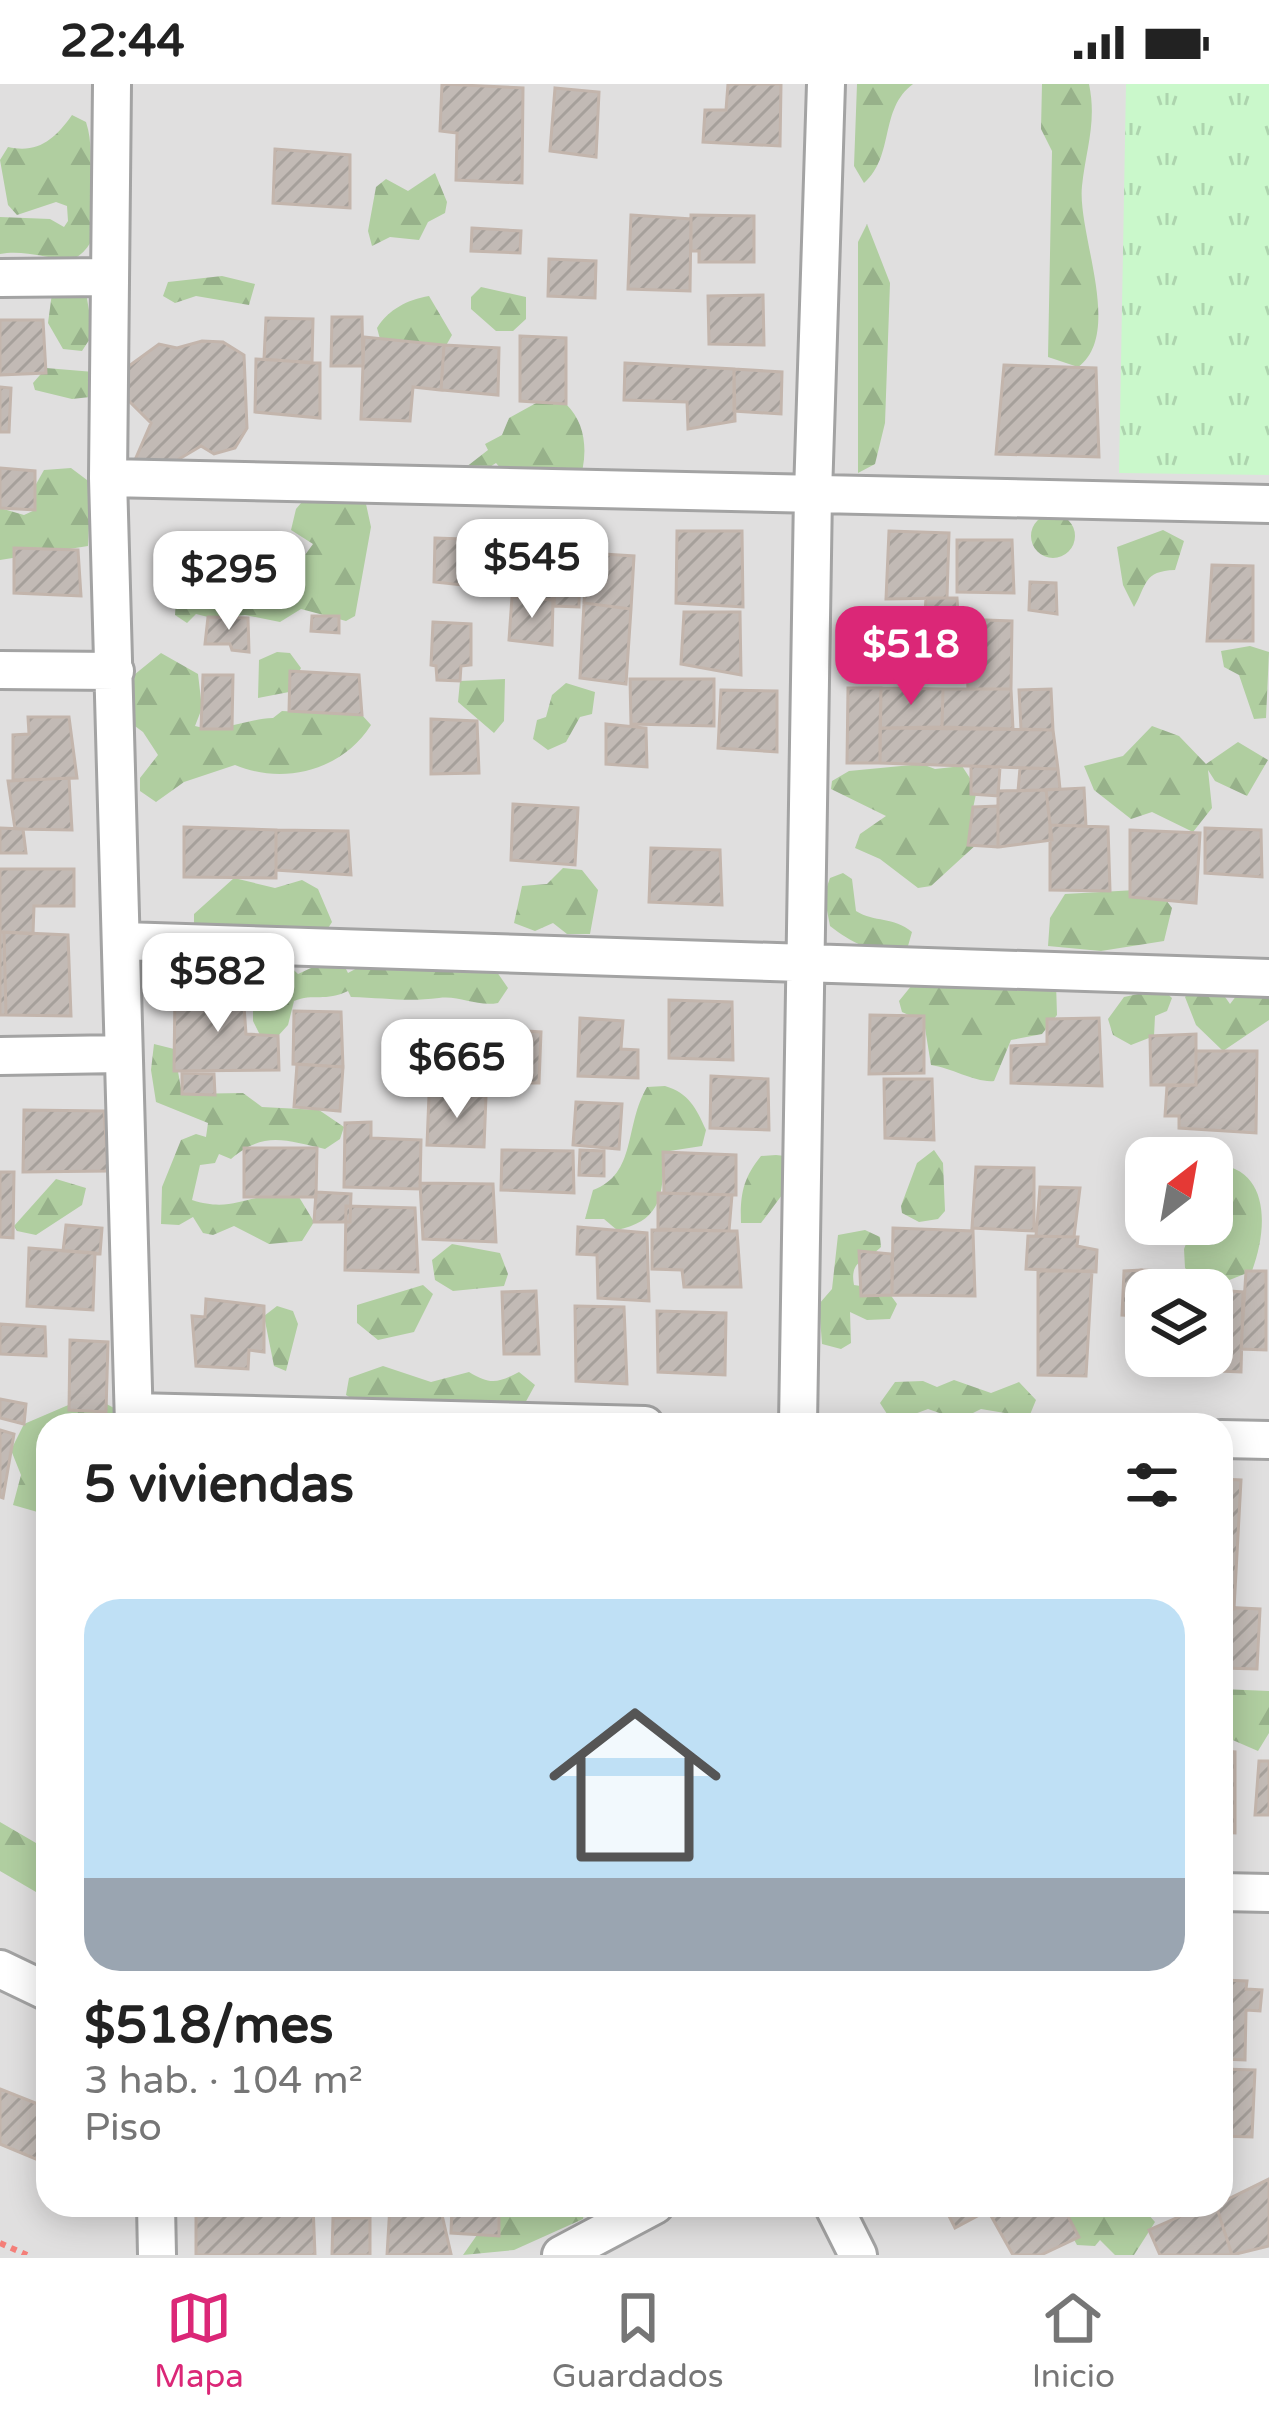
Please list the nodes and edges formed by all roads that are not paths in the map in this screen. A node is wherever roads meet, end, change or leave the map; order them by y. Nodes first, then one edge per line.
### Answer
1 (112, 84) edge
2 (826, 84) edge
3 (109, 277) junction
4 (0, 278) edge
5 (109, 478) junction
6 (813, 494) junction
7 (1269, 504) edge
8 (0, 670) edge
9 (115, 671) junction
10 (123, 941) junction
11 (806, 965) junction
12 (1269, 979) edge
13 (122, 1054) junction
14 (0, 1056) edge
15 (134, 1413) edge
16 (798, 1413) edge
17 (1233, 1439) edge
18 (1269, 1440) edge
19 (1233, 1892) edge
20 (1269, 1893) edge
21 (0, 1969) edge
22 (36, 1986) edge
23 (156, 2217) edge
24 (633, 2217) edge
25 (839, 2217) edge
26 (157, 2255) edge
27 (561, 2255) edge
28 (858, 2255) edge

1 - 3 street
2 - 6 street
3 - 4 street
3 - 5 street
5 - 6 street
5 - 9 street
6 - 7 street
6 - 11 street
8 - 9 street
9 - 10 street
10 - 11 street
10 - 13 street
11 - 12 street
11 - 16 street
13 - 14 street
13 - 15 street
17 - 18 street
19 - 20 street
21 - 22 street
23 - 26 street
24 - 27 street
25 - 28 street

